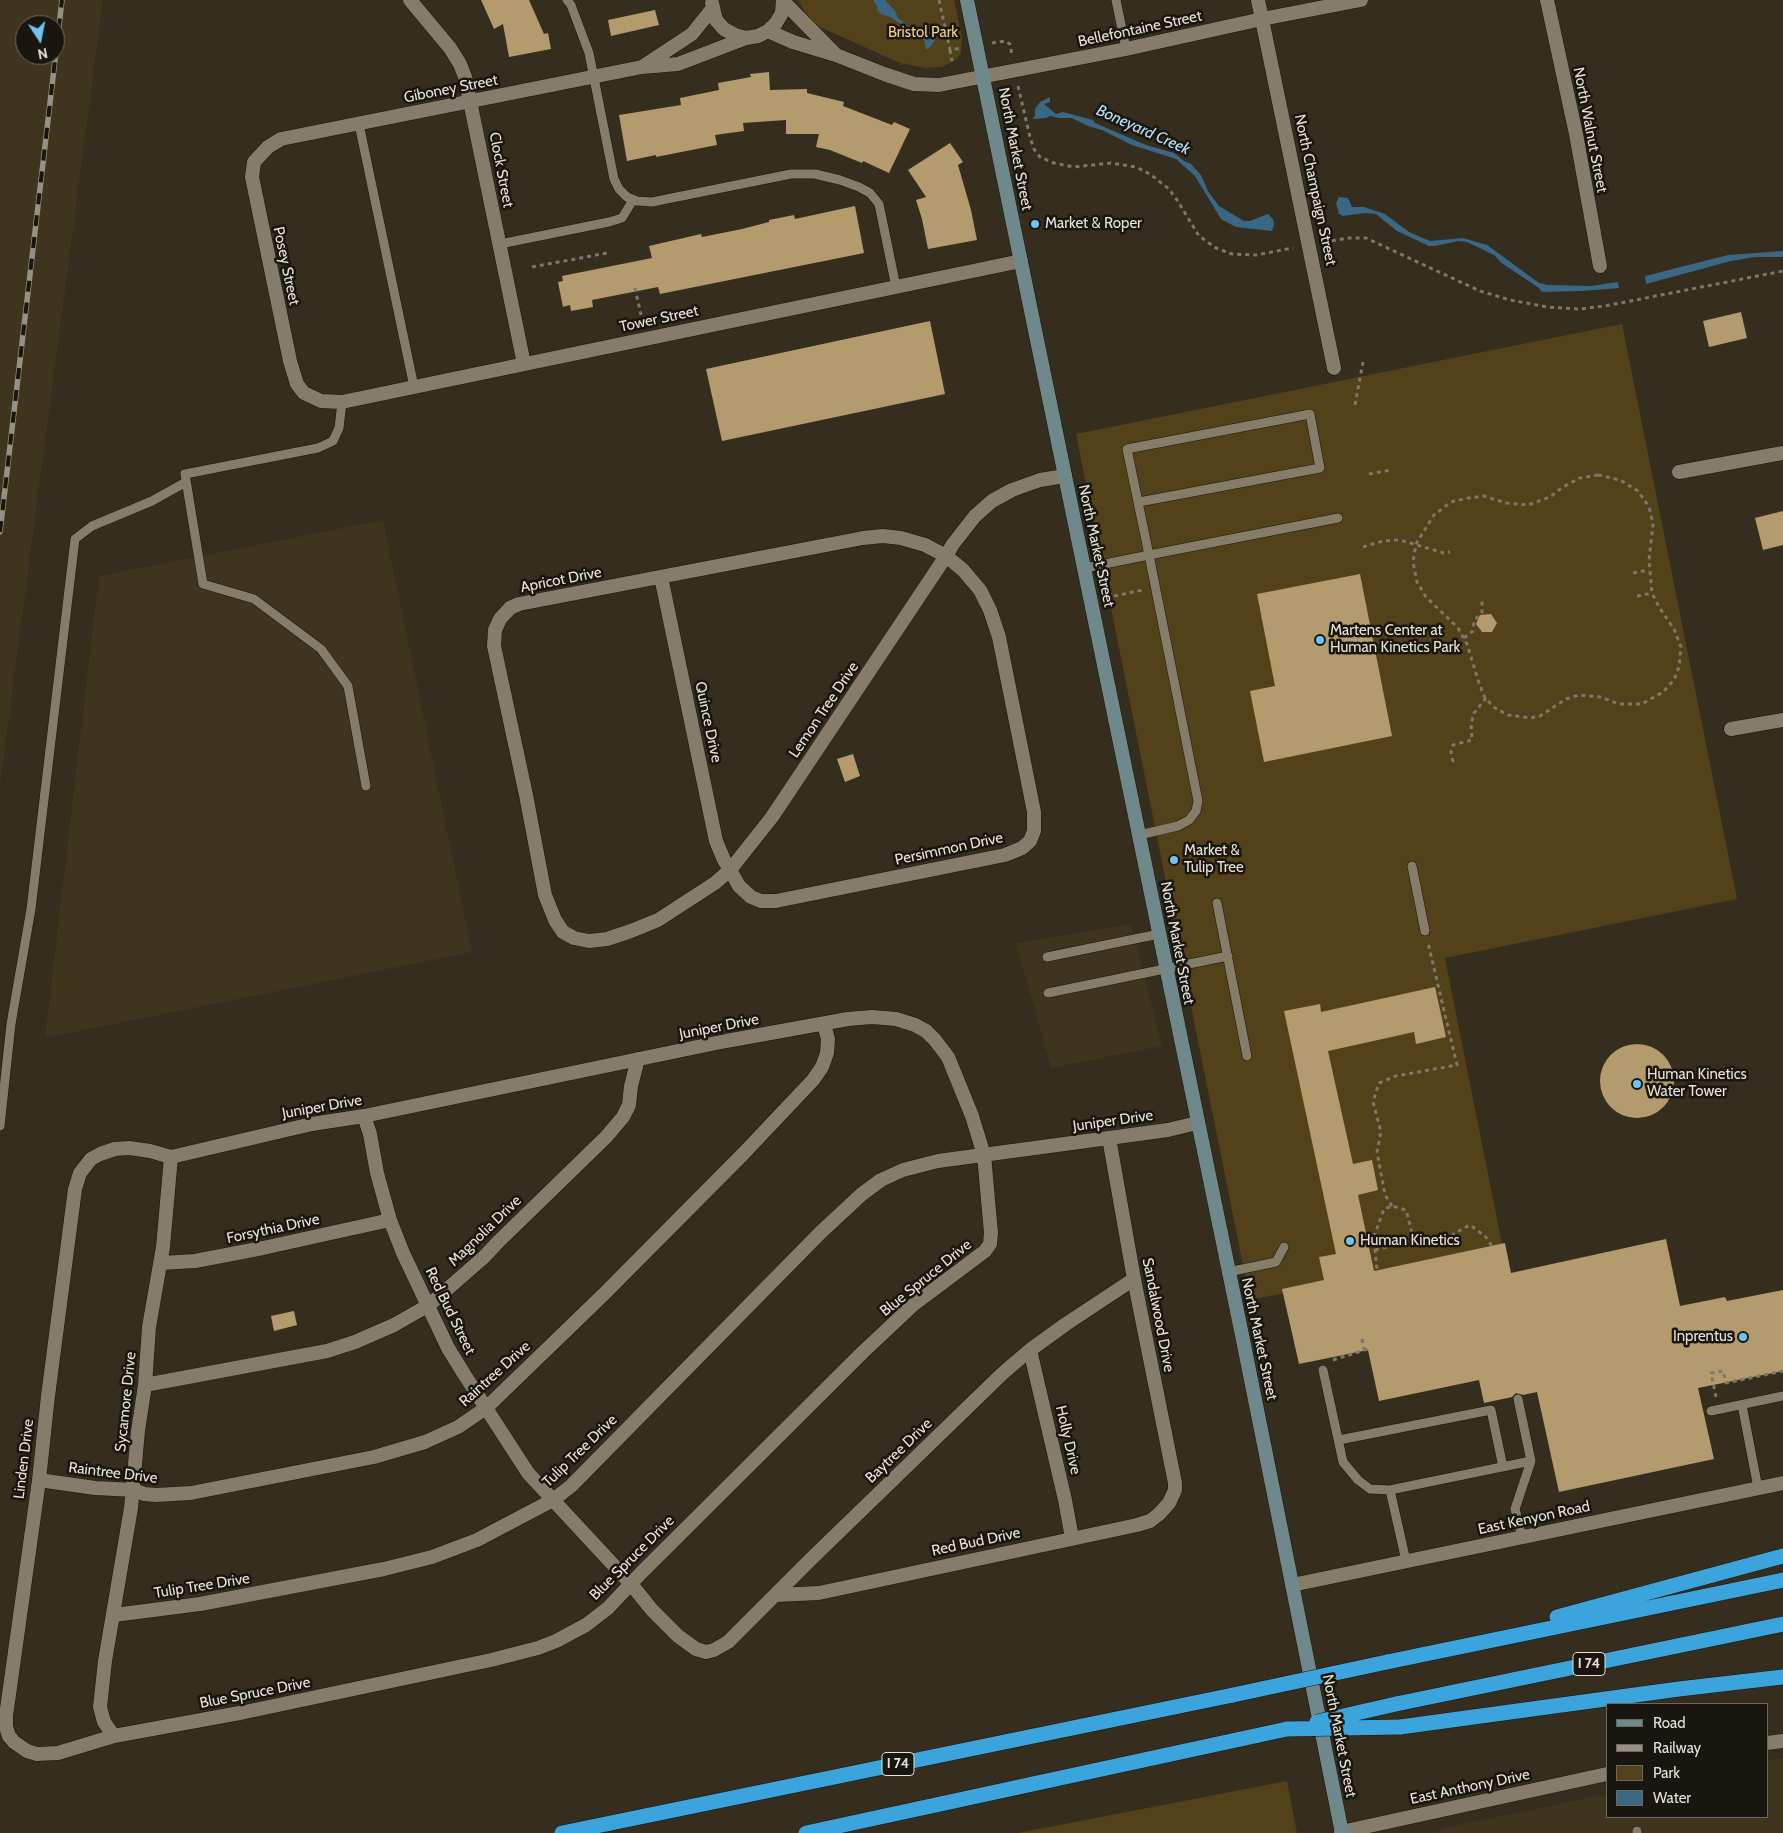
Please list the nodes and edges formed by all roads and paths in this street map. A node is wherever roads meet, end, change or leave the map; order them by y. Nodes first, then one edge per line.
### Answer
1 (410, 0) edge
2 (567, 0) edge
3 (939, 0) edge
4 (967, 0) edge
5 (1116, 0) edge
6 (1258, 0) edge
7 (1361, 0) edge
8 (1547, 0) edge
9 (783, 1) edge
10 (712, 4) edge
11 (1262, 19) junction
12 (768, 31) junction
13 (746, 38) junction
14 (997, 42) dead end
15 (961, 48) dead end
16 (1126, 49) junction
17 (950, 50) junction
18 (836, 55) junction
19 (1013, 60) dead end
20 (952, 61) dead end
21 (642, 67) junction
22 (594, 77) junction
23 (983, 77) junction
24 (1019, 89) dead end
25 (471, 102) junction
26 (359, 124) junction
27 (268, 147) joint
28 (633, 200) junction
29 (1324, 242) dead end
30 (500, 244) junction
31 (1296, 247) dead end
32 (607, 253) dead end
33 (1021, 261) junction
34 (1600, 266) dead end
35 (532, 267) dead end
36 (1783, 271) edge
37 (896, 287) junction
38 (635, 288) dead end
39 (640, 315) dead end
40 (1363, 362) dead end
41 (524, 364) junction
42 (1334, 368) dead end
43 (414, 386) junction
44 (304, 393) joint
45 (342, 402) junction
46 (1356, 405) dead end
47 (1783, 453) edge
48 (1391, 470) dead end
49 (1679, 472) dead end
50 (1369, 474) dead end
51 (1065, 476) junction
52 (186, 482) junction
53 (1139, 502) junction
54 (1338, 518) dead end
55 (1416, 544) junction
56 (1363, 547) dead end
57 (1450, 552) dead end
58 (1149, 555) junction
59 (946, 556) junction
60 (1084, 568) junction
61 (1649, 570) junction
62 (1633, 573) dead end
63 (662, 577) junction
64 (1156, 588) junction
65 (1652, 593) junction
66 (1114, 596) dead end
67 (1637, 596) dead end
68 (1482, 598) dead end
69 (1464, 638) junction
70 (1486, 698) junction
71 (1783, 720) edge
72 (1731, 729) dead end
73 (1453, 762) dead end
74 (366, 786) dead end
75 (1139, 835) junction
76 (1412, 866) dead end
77 (730, 870) junction
78 (1217, 903) dead end
79 (1425, 931) joint
80 (1159, 934) junction
81 (589, 941) joint
82 (1228, 956) junction
83 (1047, 957) dead end
84 (1166, 969) junction
85 (1048, 993) dead end
86 (824, 1024) junction
87 (1247, 1056) dead end
88 (638, 1059) junction
89 (364, 1116) junction
90 (1197, 1123) junction
91 (0, 1126) edge
92 (1109, 1138) junction
93 (984, 1155) junction
94 (171, 1157) junction
95 (1392, 1206) junction
96 (390, 1220) junction
97 (1414, 1240) junction
98 (1492, 1246) dead end
99 (1284, 1247) dead end
100 (1375, 1250) junction
101 (161, 1263) junction
102 (1377, 1270) dead end
103 (1228, 1272) junction
104 (1134, 1280) junction
105 (429, 1304) junction
106 (1362, 1339) dead end
107 (1030, 1350) junction
108 (1323, 1370) joint
109 (1783, 1371) edge
110 (145, 1385) junction
111 (1783, 1396) edge
112 (1518, 1399) dead end
113 (1742, 1405) junction
114 (486, 1408) junction
115 (1715, 1410) joint
116 (1338, 1440) junction
117 (1531, 1461) junction
118 (1503, 1467) junction
119 (39, 1480) junction
120 (1783, 1483) edge
121 (1758, 1488) junction
122 (134, 1490) junction
123 (1390, 1490) junction
124 (1172, 1497) joint
125 (553, 1500) junction
126 (1522, 1537) junction
127 (1072, 1538) junction
128 (1783, 1556) edge
129 (1406, 1561) junction
130 (1783, 1580) edge
131 (630, 1584) junction
132 (1292, 1585) junction
133 (776, 1595) junction
134 (114, 1614) junction
135 (1783, 1624) edge
136 (696, 1650) joint
137 (1413, 1657) junction
138 (1783, 1677) edge
139 (1287, 1729) junction
140 (114, 1736) junction
141 (1783, 1741) edge
142 (1768, 1743) edge
143 (1606, 1774) edge
144 (1341, 1832) edge
145 (562, 1833) edge
146 (806, 1833) edge

1 - 25 street, Clock Street
2 - 22 lane
3 - 17 path
4 - 23 main road, North Market Street
5 - 16 lane
6 - 11 street, North Champaign Street
7 - 11 street, Bellefontaine Street
8 - 34 street, North Walnut Street
9 - 12 street
9 - 18 street
10 - 13 street
10 - 21 street, Giboney Street
11 - 16 street, Bellefontaine Street
11 - 42 street, North Champaign Street
12 - 13 street, Giboney Street
12 - 18 street, Bellefontaine Street
13 - 21 street, Giboney Street
14 - 19 path
15 - 17 path
16 - 23 street, Bellefontaine Street
17 - 20 path
18 - 23 street, Bellefontaine Street
21 - 22 street, Giboney Street
22 - 25 street, Giboney Street
22 - 28 lane
23 - 33 main road, North Market Street
24 - 31 path
25 - 26 street, Giboney Street
25 - 30 street, Clock Street
26 - 27 street, Giboney Street
26 - 43 lane
27 - 44 street, Posey Street
28 - 30 lane
28 - 37 lane
29 - 36 path
30 - 41 street, Clock Street
32 - 35 path
33 - 37 street, Tower Street
33 - 51 main road, North Market Street
37 - 41 street, Tower Street
38 - 39 path
40 - 46 path
41 - 43 street, Tower Street
43 - 45 street, Tower Street
44 - 45 street, Tower Street
45 - 52 lane
47 - 49 street
48 - 50 path
51 - 59 street, Lemon Tree Drive
51 - 60 main road, North Market Street
52 - 74 lane
52 - 91 lane
53 - 53 lane
53 - 58 lane
54 - 58 lane
55 - 56 path
55 - 57 path
55 - 61 path
55 - 69 path
58 - 60 lane
58 - 64 lane
59 - 63 street, Apricot Drive
59 - 77 street, Lemon Tree Drive
59 - 77 street, Persimmon Drive
60 - 75 main road, North Market Street
61 - 62 path
61 - 65 path
63 - 77 street, Quince Drive
63 - 81 street, Apricot Drive
64 - 66 path
64 - 75 lane
65 - 67 path
65 - 70 path
68 - 69 path
69 - 70 path
70 - 73 path
71 - 72 street
75 - 80 main road, North Market Street
76 - 79 lane
77 - 81 street, Lemon Tree Drive
78 - 82 lane
79 - 95 path
80 - 83 lane
80 - 84 main road, North Market Street
82 - 84 lane
82 - 87 lane
84 - 85 lane
84 - 90 main road, North Market Street
86 - 88 street, Juniper Drive
86 - 93 street, Juniper Drive
86 - 114 street, Raintree Drive
88 - 89 street, Juniper Drive
88 - 105 street, Magnolia Drive
89 - 94 street, Juniper Drive
89 - 96 street, Red Bud Street
90 - 92 street, Juniper Drive
90 - 103 main road, North Market Street
92 - 93 street, Juniper Drive
92 - 104 street, Sandalwood Drive
93 - 125 street, Tulip Tree Drive
93 - 131 street, Blue Spruce Drive
94 - 101 street, Sycamore Drive
94 - 119 street, Linden Drive
95 - 97 path
95 - 100 path
96 - 101 street, Forsythia Drive
96 - 105 street, Red Bud Street
97 - 98 path
97 - 100 path
99 - 103 lane
100 - 102 path
101 - 110 street, Sycamore Drive
103 - 132 main road, North Market Street
104 - 107 street, Baytree Drive
104 - 124 street, Sandalwood Drive
105 - 110 street, Magnolia Drive
105 - 114 street, Red Bud Street
106 - 108 path
107 - 127 street, Holly Drive
107 - 133 street, Baytree Drive
108 - 116 lane
109 - 115 path
110 - 122 street, Sycamore Drive
111 - 113 lane
112 - 117 lane
113 - 115 lane
113 - 121 lane
114 - 122 street, Raintree Drive
114 - 125 street, Red Bud Street
116 - 118 lane
116 - 123 lane
117 - 118 lane
117 - 126 lane
118 - 123 lane
119 - 122 street, Raintree Drive
119 - 140 street, Linden Drive
120 - 121 street, East Kenyon Road
121 - 126 street, East Kenyon Road
122 - 134 street, Sycamore Drive
123 - 129 lane
124 - 127 street, Red Bud Drive
125 - 131 street, Red Bud Street
125 - 134 street, Tulip Tree Drive
126 - 129 street, East Kenyon Road
127 - 133 street, Red Bud Drive
128 - 137 highway
129 - 132 street, East Kenyon Road
130 - 137 highway, I 74
131 - 136 street, Red Bud Street
131 - 140 street, Blue Spruce Drive
132 - 144 main road, North Market Street
133 - 136 street, Baytree Drive
134 - 140 street, Sycamore Drive
135 - 139 highway, I 74, bridge
137 - 145 highway, I 74, bridge
138 - 139 highway, bridge
139 - 146 highway, I 74
141 - 142 street
143 - 144 street, East Anthony Drive

